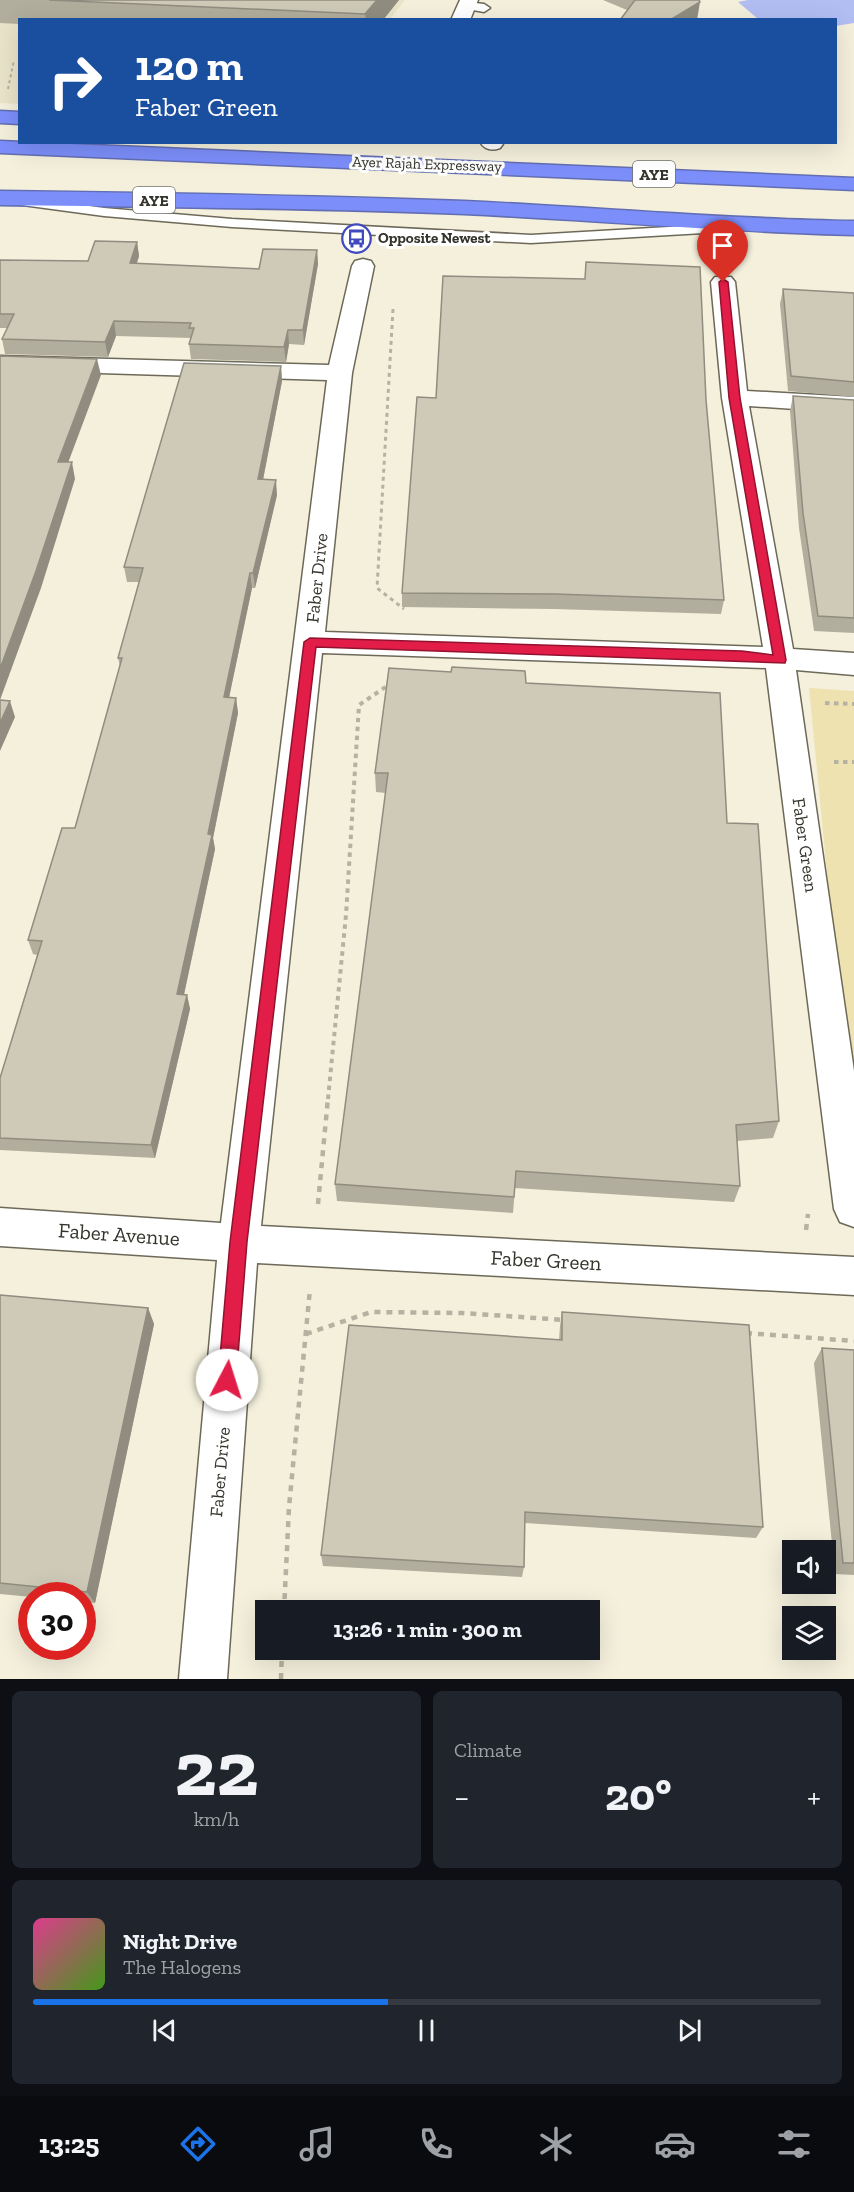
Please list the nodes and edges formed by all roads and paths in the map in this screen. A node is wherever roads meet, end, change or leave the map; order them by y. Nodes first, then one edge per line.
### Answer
1 (14, 60) dead end
2 (7, 92) dead end
3 (0, 117) edge
4 (18, 118) edge
5 (501, 144) edge
6 (516, 145) dead end
7 (0, 147) edge
8 (854, 184) edge
9 (0, 198) edge
10 (854, 228) edge
11 (363, 266) dead end
12 (723, 282) dead end
13 (393, 303) dead end
14 (0, 363) edge
15 (340, 374) junction
16 (735, 398) junction
17 (854, 405) edge
18 (310, 642) junction
19 (407, 646) junction
20 (780, 660) junction
21 (854, 664) edge
22 (819, 702) dead end
23 (854, 704) edge
24 (318, 1203) junction
25 (808, 1205) dead end
26 (329, 1209) dead end
27 (854, 1209) edge
28 (0, 1227) edge
29 (801, 1238) dead end
30 (239, 1242) junction
31 (314, 1248) junction
32 (854, 1275) edge
33 (568, 1320) edge
34 (735, 1332) edge
35 (306, 1334) junction
36 (854, 1341) edge
37 (285, 1600) edge
38 (281, 1660) edge
39 (202, 1679) edge
40 (280, 1679) edge

1 - 2 path
3 - 4 highway
5 - 6 highway
7 - 8 highway, Ayer Rajah Expressway / AYE
9 - 10 highway, AYE
11 - 15 street, Faber Drive
12 - 16 street, Faber Green
13 - 19 path
14 - 15 street
15 - 18 street, Faber Drive
16 - 17 street
16 - 20 street, Faber Green
18 - 19 street
18 - 30 street, Faber Drive
19 - 20 street
19 - 24 path
20 - 21 street
20 - 27 street, Faber Green
22 - 23 path
24 - 26 path
24 - 31 path
25 - 29 path
28 - 30 street, Faber Avenue
30 - 31 street, Faber Green
30 - 39 street, Faber Drive
31 - 32 street, Faber Green
31 - 35 path
33 - 35 path
34 - 36 path
35 - 37 path
38 - 40 path

